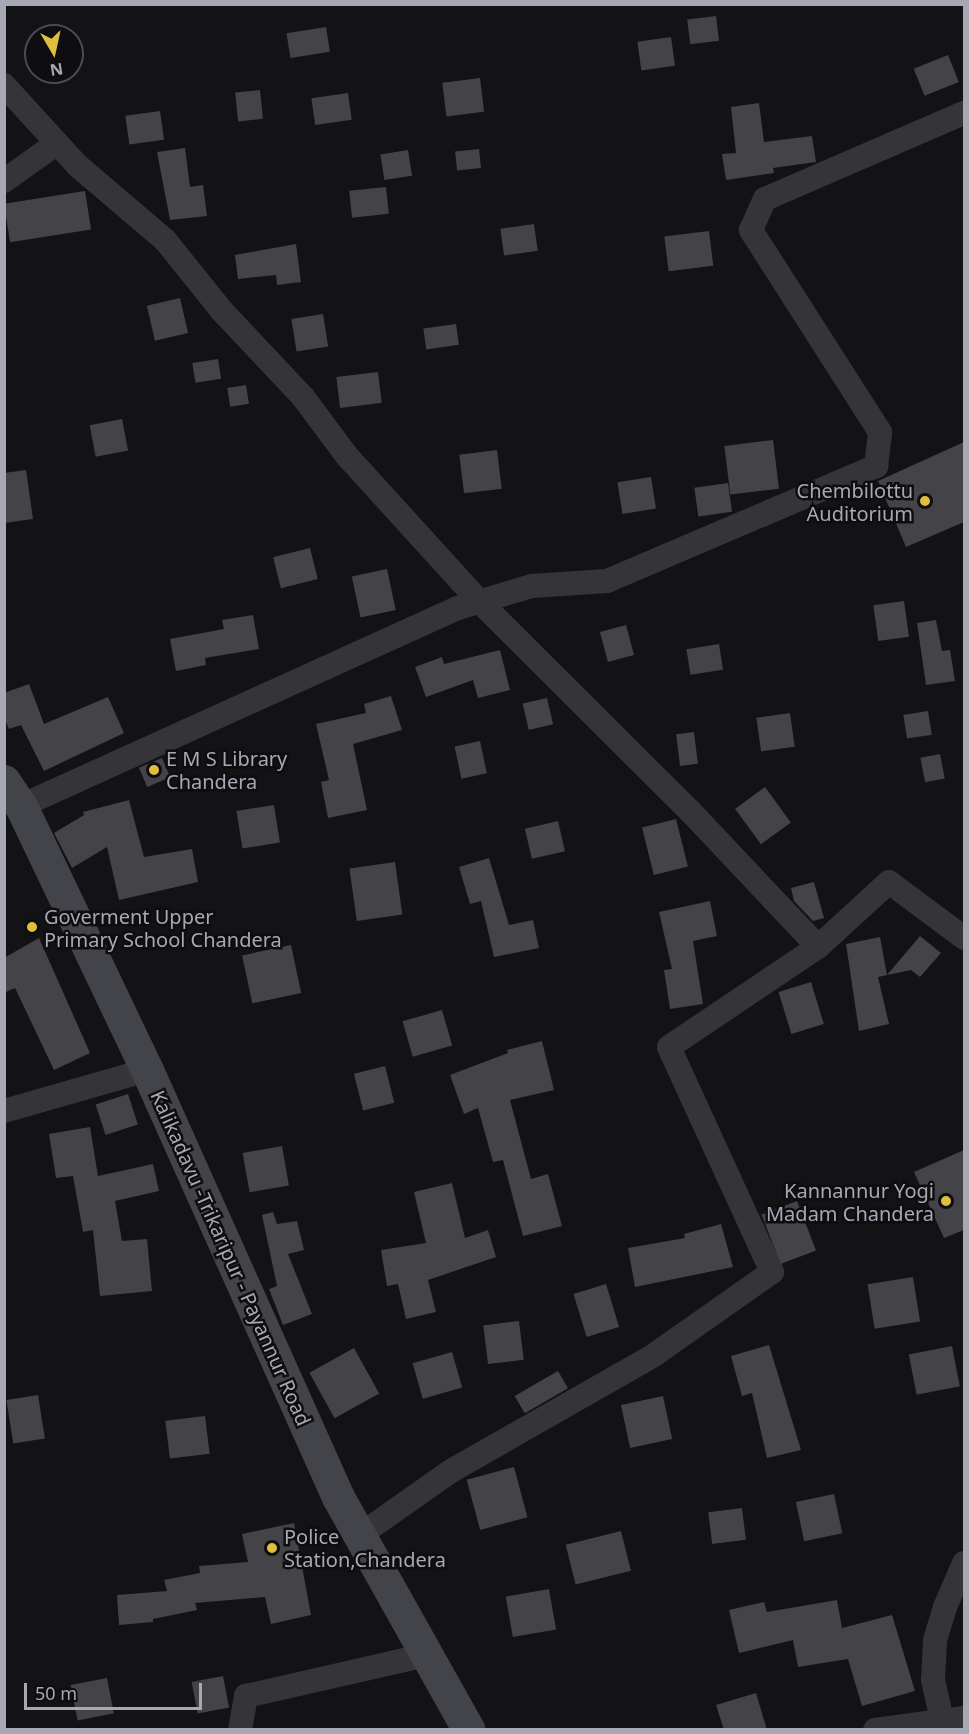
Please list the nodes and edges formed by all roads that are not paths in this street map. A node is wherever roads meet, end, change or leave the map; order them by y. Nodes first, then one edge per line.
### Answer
1 (4, 85) edge
2 (964, 112) edge
3 (57, 144) junction
4 (4, 181) edge
5 (479, 602) junction
6 (13, 793) edge
7 (964, 938) edge
8 (818, 947) junction
9 (147, 1070) junction
10 (4, 1111) edge
11 (360, 1535) junction
12 (964, 1563) edge
13 (427, 1655) junction
14 (953, 1719) edge
15 (240, 1730) edge
16 (470, 1730) edge
17 (875, 1730) edge

1 - 3 street
2 - 5 street
3 - 4 street
3 - 5 street
5 - 6 street
5 - 8 street
6 - 9 main road, Kalikadavu -Trikaripur - Payannur Road
7 - 8 street
8 - 11 street
9 - 10 street
9 - 11 main road, Kalikadavu -Trikaripur - Payannur Road
11 - 13 main road, Kalikadavu -Trikaripur - Payannur Road
12 - 14 street
13 - 15 street
13 - 16 main road, Kalikadavu -Trikaripur - Payannur Road
14 - 17 street

